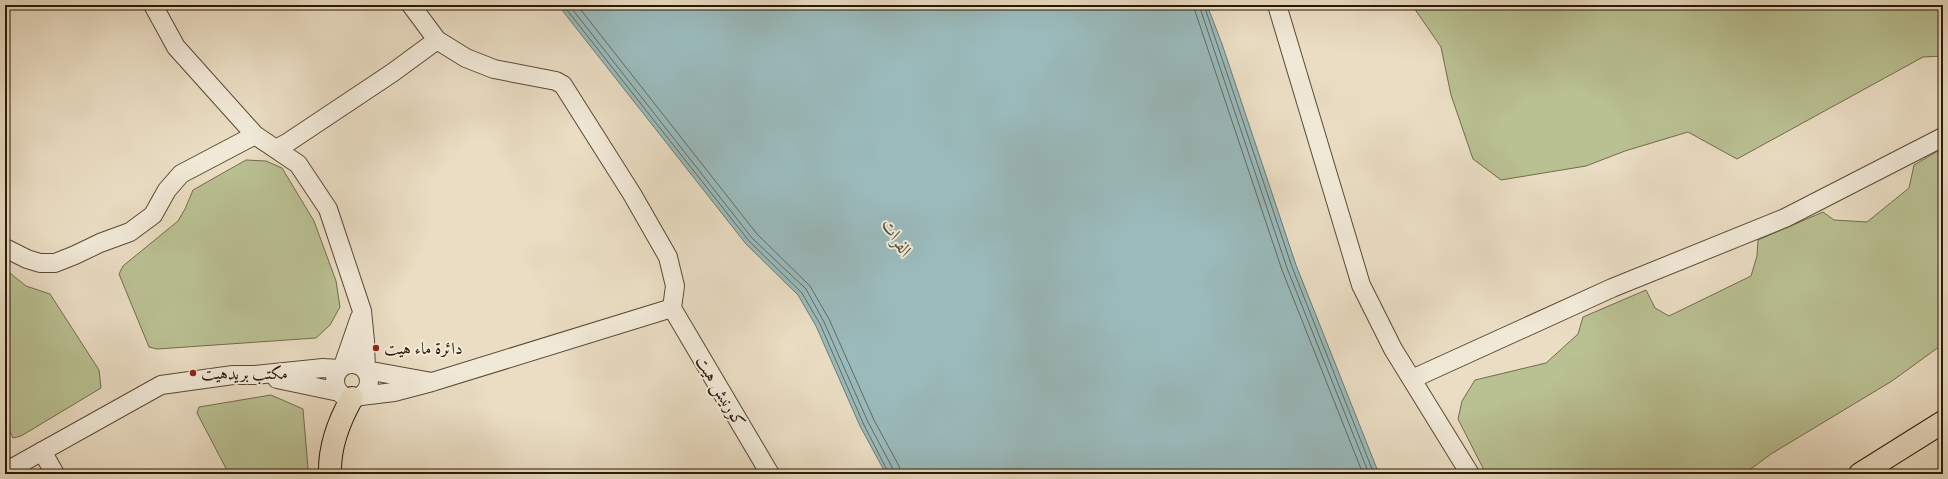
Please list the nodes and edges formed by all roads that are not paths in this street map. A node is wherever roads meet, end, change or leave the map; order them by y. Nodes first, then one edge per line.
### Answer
1 (153, 5) edge
2 (411, 5) edge
3 (1277, 5) edge
4 (436, 40) junction
5 (255, 135) junction
6 (1943, 137) edge
7 (276, 149) junction
8 (5, 248) edge
9 (672, 308) junction
10 (362, 311) junction
11 (341, 367) junction
12 (366, 370) junction
13 (254, 375) junction
14 (1412, 379) junction
15 (432, 382) junction
16 (350, 395) junction
17 (1943, 422) edge
18 (42, 451) junction
19 (5, 472) edge
20 (55, 474) edge
21 (330, 474) edge
22 (770, 474) edge
23 (1470, 474) edge
24 (1860, 474) edge

1 - 5 street
2 - 4 street
3 - 14 street
4 - 7 street
4 - 9 street
5 - 7 street
5 - 8 street
6 - 14 street
7 - 10 street
9 - 15 street
9 - 22 street, كورنيش هيت
10 - 11 street
10 - 12 street
11 - 12 street
11 - 13 street
11 - 16 street
12 - 15 street
12 - 16 street
13 - 16 street
13 - 18 street
14 - 23 street
15 - 16 street
16 - 21 main road
17 - 24 main road
18 - 19 street
18 - 20 street

